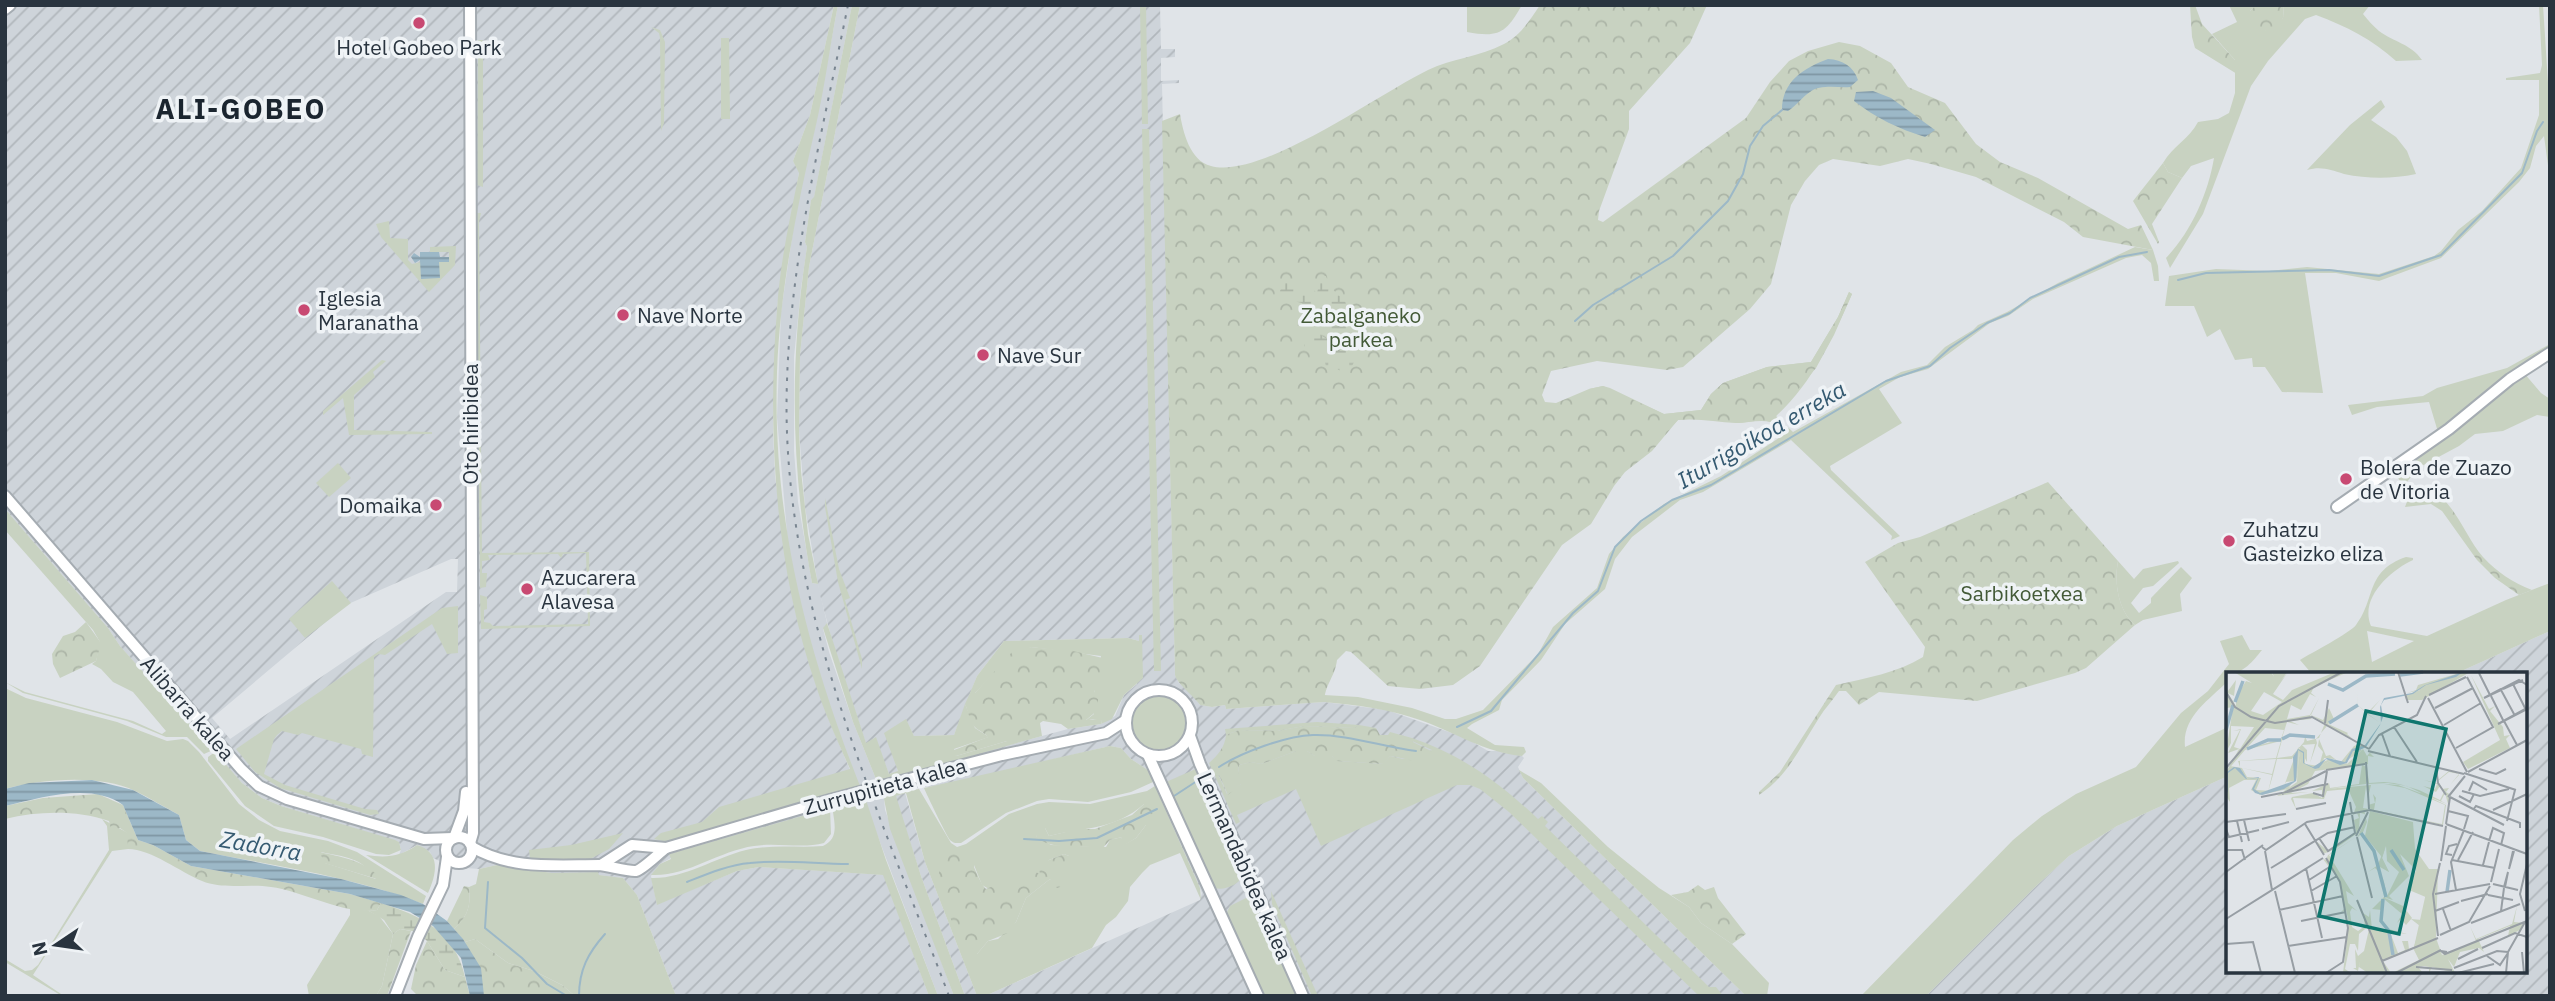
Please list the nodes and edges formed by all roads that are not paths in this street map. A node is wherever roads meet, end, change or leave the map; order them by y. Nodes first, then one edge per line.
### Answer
1 (10, 5) edge
2 (464, 5) edge
3 (470, 5) edge
4 (5, 9) edge
5 (2550, 353) edge
6 (5, 496) edge
7 (2337, 507) dead end
8 (1126, 720) junction
9 (1105, 733) junction
10 (1129, 736) junction
11 (1190, 736) junction
12 (1149, 755) junction
13 (454, 838) junction
14 (424, 839) junction
15 (471, 845) junction
16 (641, 846) junction
17 (666, 848) junction
18 (622, 853) junction
19 (447, 856) junction
20 (498, 860) junction
21 (646, 862) junction
22 (463, 863) junction
23 (601, 865) junction
24 (626, 868) junction
25 (441, 890) junction
26 (395, 996) edge
27 (1258, 996) edge
28 (1303, 996) edge

1 - 4 street
2 - 13 street, Oto hiribidea
3 - 15 street, Oto hiribidea
5 - 7 street
6 - 14 street, Alibarra kalea
8 - 9 street, Zurrupitieta kalea
8 - 10 street
8 - 11 street
9 - 10 street, Zurrupitieta kalea
9 - 17 street, Zurrupitieta kalea, bridge
10 - 12 street
11 - 12 street
11 - 28 street, Lermandabidea kalea
12 - 27 street, Lermandabidea kalea
13 - 14 street, Alibarra kalea
13 - 15 street
13 - 19 street
14 - 19 street, Alibarra kalea
15 - 20 street
15 - 22 street
16 - 17 street, Zurrupitieta kalea
16 - 18 street
16 - 21 street
17 - 21 street, Zurrupitieta kalea
18 - 23 street
18 - 24 street
19 - 22 street
19 - 25 street
20 - 22 street
20 - 23 street
21 - 24 street
22 - 25 street
23 - 24 street
25 - 26 street

